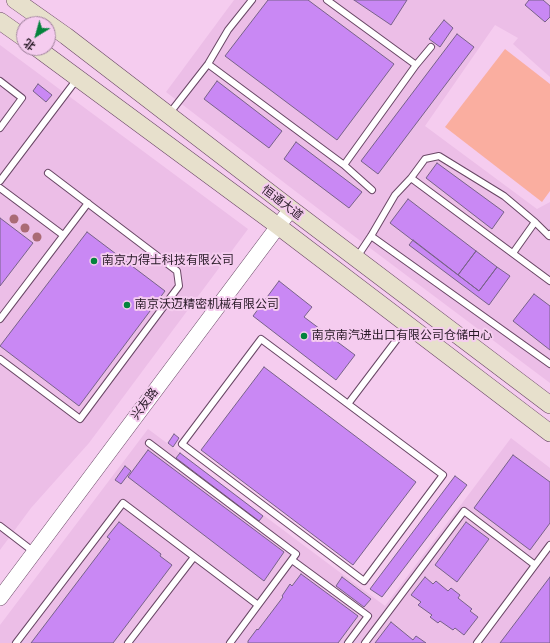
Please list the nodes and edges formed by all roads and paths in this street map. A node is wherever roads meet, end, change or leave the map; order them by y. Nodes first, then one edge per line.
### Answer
1 (15, 0) edge
2 (252, 0) edge
3 (327, 0) edge
4 (0, 21) edge
5 (16, 32) edge
6 (431, 47) dead end
7 (48, 56) edge
8 (208, 64) junction
9 (416, 65) junction
10 (78, 78) junction
11 (0, 81) edge
12 (168, 115) junction
13 (0, 128) edge
14 (344, 165) junction
15 (48, 173) dead end
16 (411, 178) junction
17 (0, 181) edge
18 (0, 188) edge
19 (372, 190) dead end
20 (88, 203) junction
21 (291, 209) junction
22 (535, 222) junction
23 (278, 226) junction
24 (64, 235) junction
25 (371, 236) junction
26 (550, 236) edge
27 (513, 253) junction
28 (356, 259) junction
29 (550, 281) edge
30 (0, 319) edge
31 (408, 325) junction
32 (0, 359) edge
33 (550, 364) edge
34 (348, 404) junction
35 (550, 405) edge
36 (550, 433) edge
37 (149, 443) dead end
38 (0, 526) edge
39 (550, 544) edge
40 (34, 552) junction
41 (194, 557) junction
42 (292, 560) junction
43 (535, 565) junction
44 (0, 598) edge
45 (258, 605) junction
46 (16, 643) edge
47 (128, 643) edge
48 (230, 643) edge
49 (348, 643) edge
50 (365, 643) edge
51 (477, 643) edge

1 - 12 main road, 恒通大道
2 - 8 lane
3 - 9 lane
4 - 5 main road
6 - 9 lane
7 - 10 main road, 恒通大道
8 - 12 lane
8 - 14 lane
9 - 14 lane
10 - 17 lane
10 - 23 main road, 恒通大道
11 - 13 lane
12 - 21 main road, 恒通大道
14 - 19 lane
15 - 20 lane
16 - 22 lane
16 - 25 lane
16 - 27 lane
18 - 24 lane
20 - 24 lane
20 - 32 lane
21 - 23 street, 兴友路
21 - 28 main road, 恒通大道
22 - 26 lane
22 - 27 lane
23 - 31 main road, 恒通大道
23 - 40 street, 兴友路
24 - 30 lane
25 - 28 lane
25 - 33 lane
27 - 29 lane
28 - 35 main road, 恒通大道
31 - 34 lane
31 - 36 main road, 恒通大道
34 - 34 lane
37 - 42 lane
38 - 40 lane
39 - 43 lane
40 - 44 street, 兴友路
41 - 45 lane
41 - 46 lane
41 - 47 lane
42 - 45 lane
42 - 49 lane
43 - 50 lane
43 - 51 lane
45 - 48 lane

